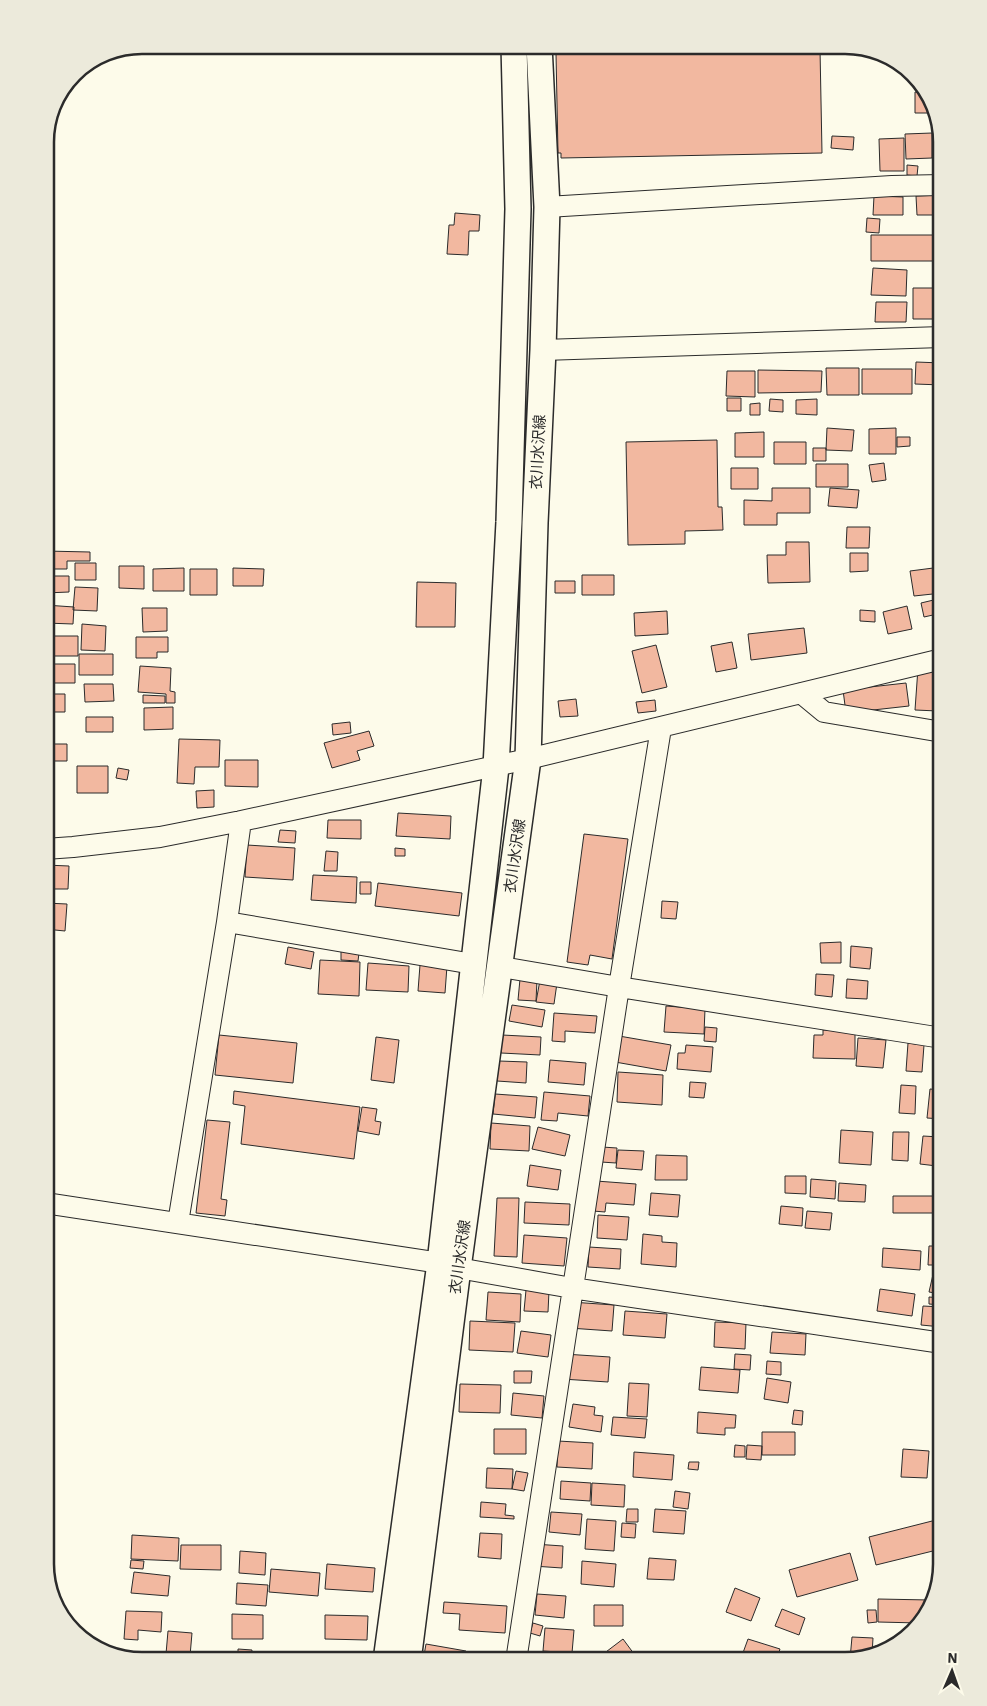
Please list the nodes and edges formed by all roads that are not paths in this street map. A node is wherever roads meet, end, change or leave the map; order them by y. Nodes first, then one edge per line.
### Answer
1 (514, 54) edge
2 (539, 54) edge
3 (933, 185) edge
4 (547, 206) junction
5 (933, 337) edge
6 (543, 350) junction
7 (933, 661) edge
8 (801, 693) junction
9 (662, 728) junction
10 (933, 730) edge
11 (528, 759) junction
12 (496, 767) junction
13 (241, 821) junction
14 (54, 848) edge
15 (227, 922) junction
16 (473, 964) junction
17 (501, 967) junction
18 (619, 987) junction
19 (933, 1037) edge
20 (54, 1204) edge
21 (178, 1223) junction
22 (449, 1265) junction
23 (572, 1288) junction
24 (933, 1342) edge
25 (387, 1652) edge
26 (409, 1652) edge
27 (517, 1652) edge

1 - 12 main road, 衣川水沢線
2 - 4 main road, 衣川水沢線
3 - 4 street
4 - 6 main road, 衣川水沢線
5 - 6 street
6 - 11 main road, 衣川水沢線
7 - 8 street
8 - 9 street
8 - 10 street
9 - 11 street
9 - 18 street
11 - 12 street
11 - 17 main road, 衣川水沢線
12 - 13 street
12 - 16 main road, 衣川水沢線
13 - 14 street
13 - 15 street
15 - 16 street
15 - 21 street
16 - 22 main road, 衣川水沢線
17 - 18 street
17 - 22 main road, 衣川水沢線
18 - 19 street
18 - 23 street
20 - 21 street
21 - 22 street
22 - 23 street
22 - 25 main road, 衣川水沢線
22 - 26 main road, 衣川水沢線
23 - 24 street
23 - 27 street

